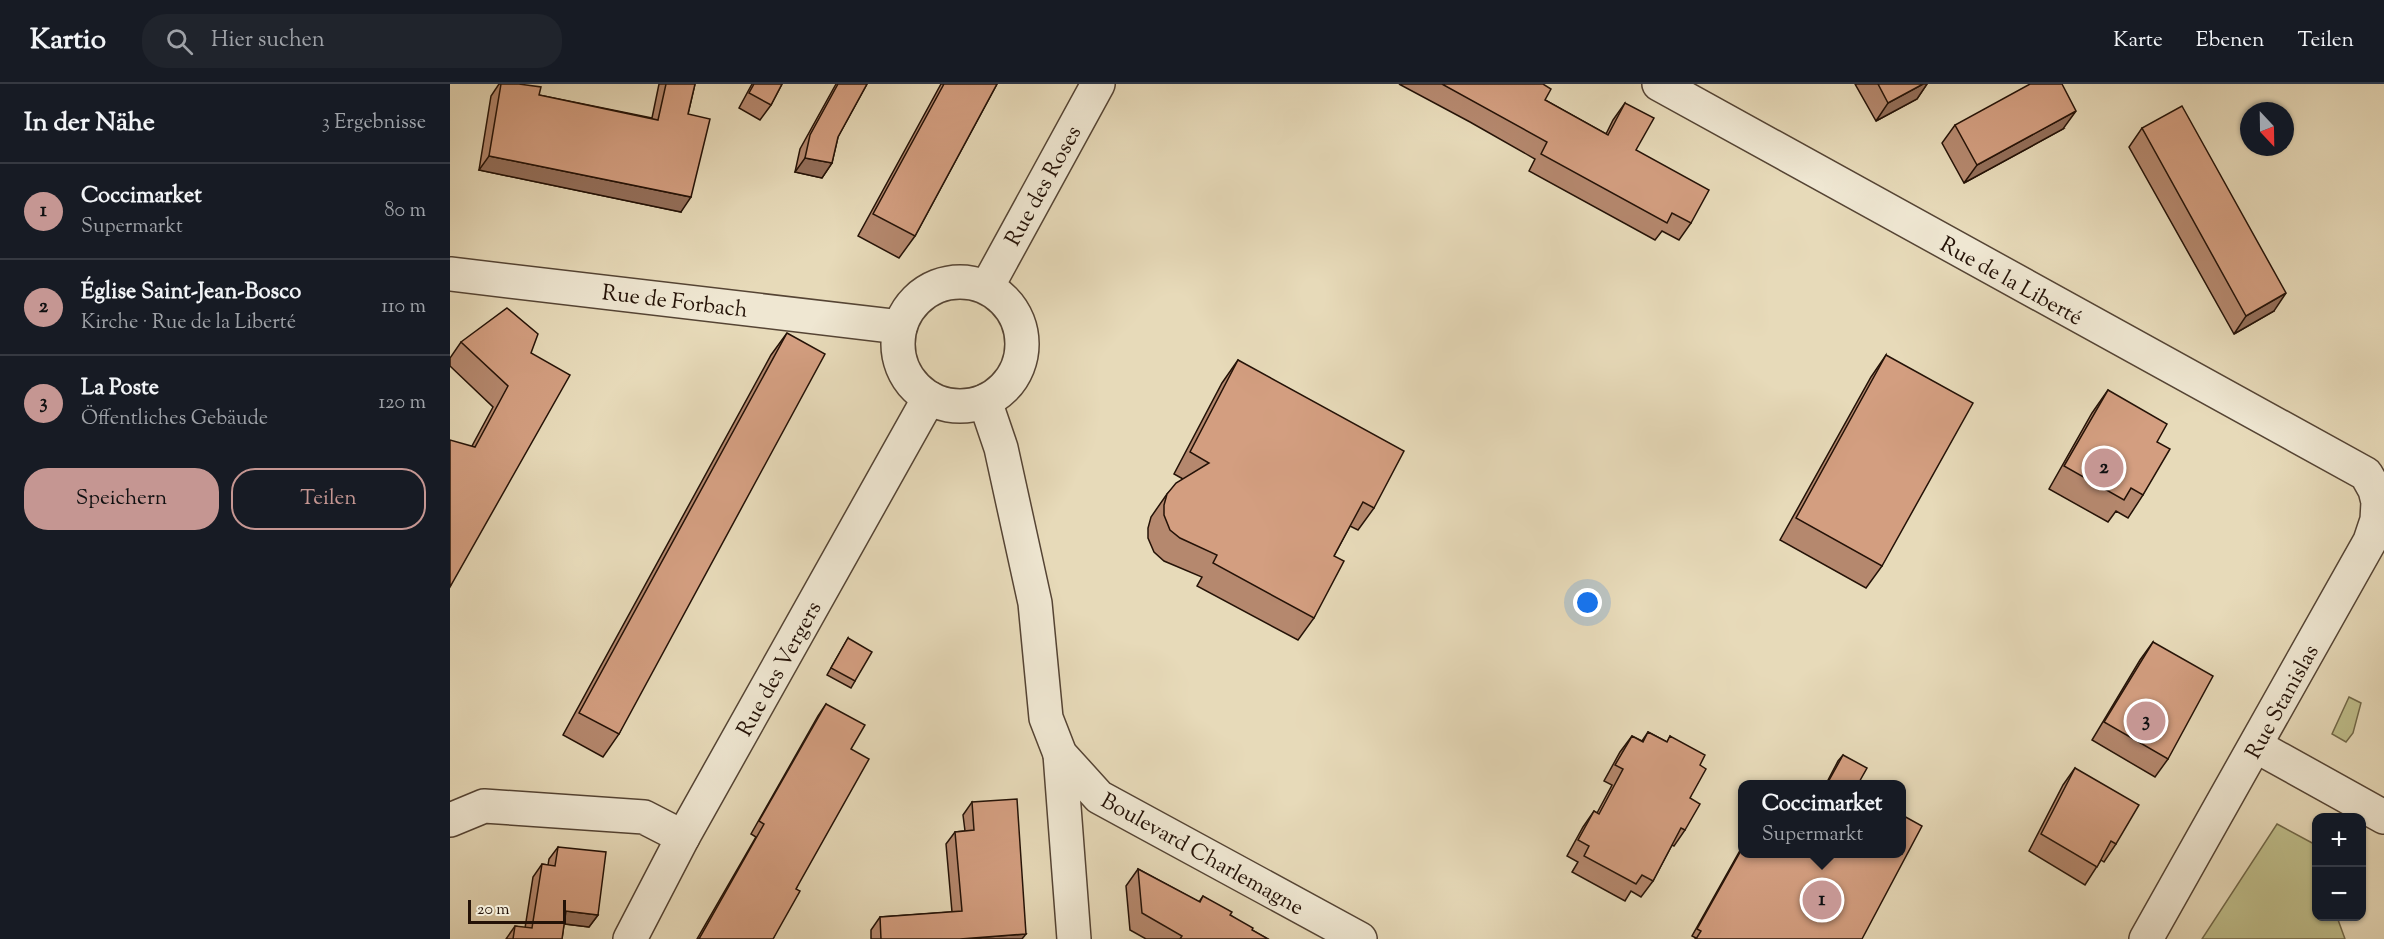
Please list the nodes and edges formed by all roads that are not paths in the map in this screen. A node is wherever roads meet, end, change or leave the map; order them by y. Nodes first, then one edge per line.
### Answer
1 (1098, 84) edge
2 (1659, 84) edge
3 (450, 274) edge
4 (987, 287) junction
5 (900, 327) junction
6 (929, 398) junction
7 (985, 401) junction
8 (2375, 471) edge
9 (2256, 746) junction
10 (1060, 754) junction
11 (2384, 818) edge
12 (450, 820) edge
13 (683, 837) junction
14 (630, 939) edge
15 (1074, 939) edge
16 (1360, 939) edge
17 (2146, 939) edge

1 - 4 street, Rue des Roses
2 - 8 street, Rue de la Liberté
3 - 5 street, Rue de Forbach
4 - 5 street
4 - 7 street
5 - 6 street
6 - 7 street
6 - 13 street, Rue des Vergers
7 - 10 street, Boulevard Charlemagne
8 - 9 street, Rue Stanislas
9 - 11 street
9 - 17 street, Rue Stanislas
10 - 15 street
10 - 16 street, Boulevard Charlemagne
12 - 13 street
13 - 14 street, Rue des Vergers

